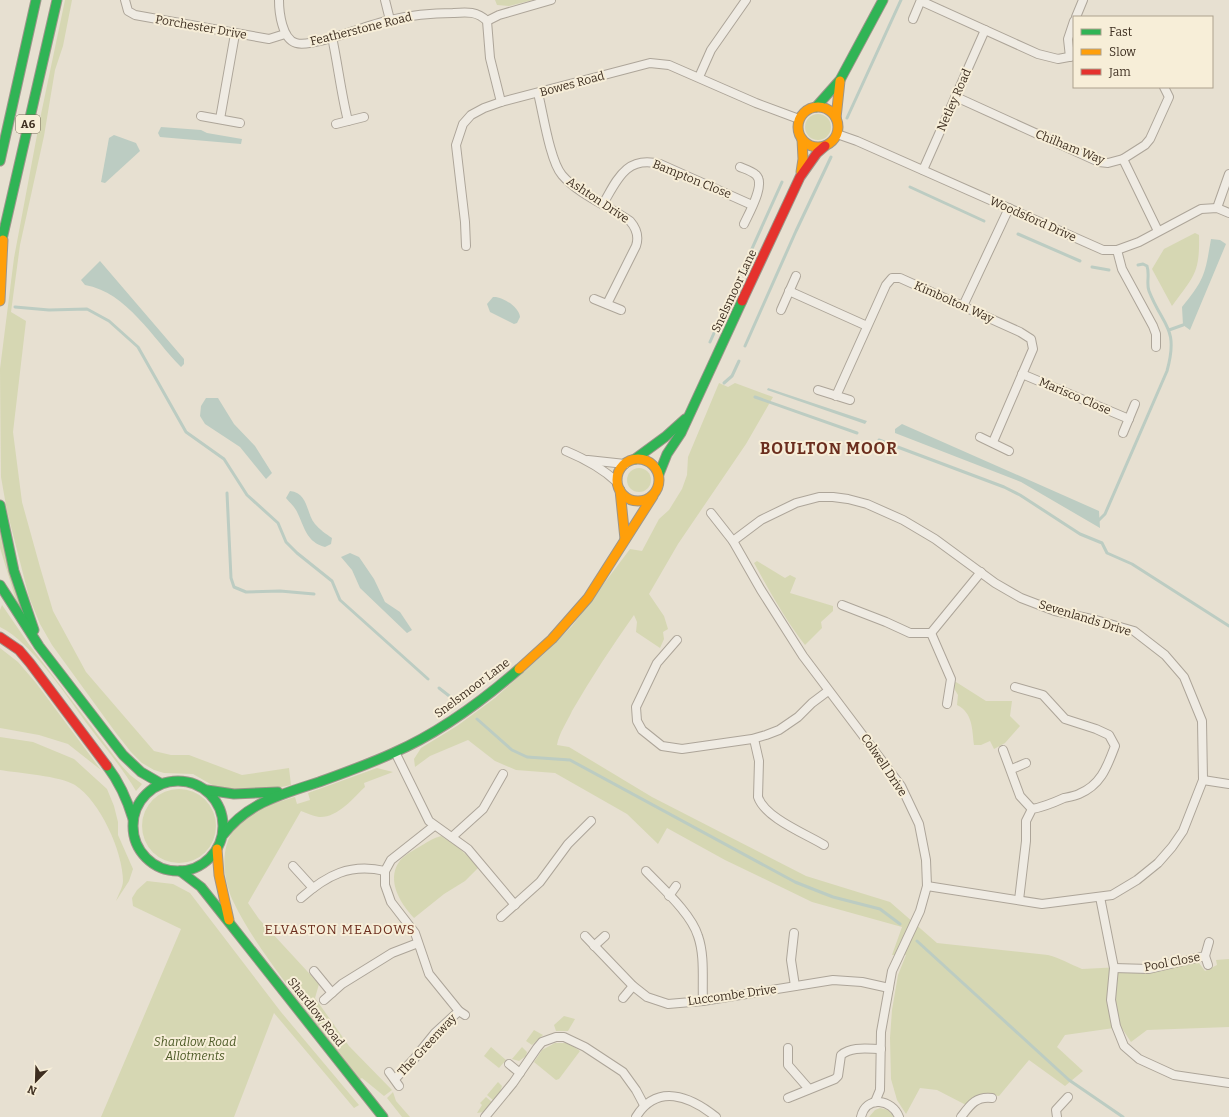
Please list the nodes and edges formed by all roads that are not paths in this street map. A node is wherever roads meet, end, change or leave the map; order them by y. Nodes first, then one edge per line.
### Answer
1 (36, 0) edge
2 (57, 0) edge
3 (125, 0) edge
4 (279, 0) edge
5 (385, 0) edge
6 (551, 0) edge
7 (746, 0) edge
8 (883, 0) edge
9 (921, 0) edge
10 (1083, 0) edge
11 (1076, 16) edge
12 (913, 19) dead end
13 (390, 20) junction
14 (487, 21) junction
15 (1073, 24) edge
16 (985, 30) junction
17 (235, 34) junction
18 (285, 34) junction
19 (332, 37) junction
20 (1072, 57) edge
21 (699, 77) junction
22 (840, 80) junction
23 (1164, 88) edge
24 (538, 93) junction
25 (956, 97) junction
26 (501, 102) junction
27 (816, 107) junction
28 (201, 116) dead end
29 (364, 117) dead end
30 (836, 118) junction
31 (220, 119) junction
32 (799, 120) junction
33 (348, 121) junction
34 (240, 123) dead end
35 (336, 124) dead end
36 (837, 134) junction
37 (802, 139) junction
38 (825, 146) junction
39 (1123, 159) junction
40 (0, 161) edge
41 (740, 167) dead end
42 (923, 170) junction
43 (1229, 174) edge
44 (800, 177) junction
45 (603, 204) junction
46 (752, 205) junction
47 (1009, 208) junction
48 (1218, 208) junction
49 (1229, 213) edge
50 (744, 224) dead end
51 (1158, 231) junction
52 (3, 232) junction
53 (466, 246) dead end
54 (0, 248) edge
55 (1117, 250) junction
56 (796, 276) dead end
57 (790, 291) junction
58 (594, 299) dead end
59 (0, 301) edge
60 (607, 304) junction
61 (963, 306) junction
62 (621, 310) dead end
63 (781, 310) dead end
64 (867, 326) junction
65 (1156, 347) dead end
66 (1022, 374) junction
67 (818, 390) dead end
68 (836, 396) junction
69 (850, 400) dead end
70 (1135, 404) dead end
71 (688, 416) junction
72 (1129, 419) junction
73 (1123, 433) dead end
74 (980, 437) dead end
75 (993, 442) junction
76 (566, 451) dead end
77 (1008, 451) dead end
78 (635, 459) junction
79 (588, 460) junction
80 (625, 464) junction
81 (659, 474) junction
82 (619, 486) junction
83 (653, 496) junction
84 (0, 505) edge
85 (711, 513) dead end
86 (624, 539) junction
87 (734, 540) junction
88 (981, 572) junction
89 (0, 585) edge
90 (842, 605) dead end
91 (931, 633) junction
92 (0, 637) edge
93 (677, 640) dead end
94 (39, 646) junction
95 (1015, 687) dead end
96 (828, 691) junction
97 (947, 704) dead end
98 (754, 739) junction
99 (1003, 750) dead end
100 (395, 752) junction
101 (1026, 763) dead end
102 (1012, 769) junction
103 (503, 774) dead end
104 (1203, 780) junction
105 (160, 783) junction
106 (1229, 784) edge
107 (207, 790) junction
108 (284, 792) junction
109 (1032, 809) junction
110 (134, 819) junction
111 (591, 821) dead end
112 (434, 826) junction
113 (223, 835) junction
114 (452, 837) junction
115 (824, 845) dead end
116 (217, 849) junction
117 (293, 866) dead end
118 (180, 871) junction
119 (385, 871) junction
120 (646, 871) dead end
121 (676, 886) dead end
122 (927, 886) junction
123 (313, 888) junction
124 (669, 896) junction
125 (1100, 897) junction
126 (301, 898) dead end
127 (1019, 900) junction
128 (515, 905) junction
129 (501, 917) dead end
130 (230, 922) junction
131 (794, 933) dead end
132 (585, 936) dead end
133 (605, 936) dead end
134 (1209, 942) dead end
135 (418, 943) junction
136 (594, 946) junction
137 (1205, 956) junction
138 (1208, 965) dead end
139 (1114, 968) junction
140 (314, 971) dead end
141 (633, 986) junction
142 (795, 986) junction
143 (889, 988) junction
144 (332, 993) junction
145 (623, 998) dead end
146 (324, 1000) dead end
147 (703, 1001) junction
148 (788, 1048) dead end
149 (880, 1049) junction
150 (509, 1064) dead end
151 (389, 1072) dead end
152 (520, 1073) junction
153 (1229, 1083) edge
154 (809, 1089) junction
155 (880, 1090) junction
156 (1068, 1096) dead end
157 (788, 1098) dead end
158 (992, 1098) dead end
159 (875, 1102) junction
160 (886, 1102) junction
161 (644, 1105) junction
162 (866, 1107) junction
163 (382, 1117) edge
164 (485, 1117) edge
165 (636, 1117) edge
166 (716, 1117) edge
167 (857, 1117) edge
168 (860, 1117) edge
169 (899, 1117) edge
170 (961, 1117) edge
171 (1056, 1117) edge

1 - 40 main road, A6
2 - 52 main road, A6
3 - 17 street, Porchester Drive
4 - 18 street
5 - 13 street
6 - 14 street
7 - 21 street
8 - 22 main road
9 - 12 street
9 - 16 street
10 - 11 street
13 - 14 street, Featherstone Road
13 - 19 street, Featherstone Road
14 - 26 street
15 - 20 street
16 - 20 street
16 - 25 street, Netley Road
17 - 18 street, Porchester Drive
17 - 31 street
18 - 19 street, Featherstone Road
19 - 33 street
21 - 24 street, Bowes Road
21 - 32 street, Bowes Road
22 - 27 main road
22 - 30 main road
23 - 39 street, Chilham Way
24 - 26 street, Bowes Road
24 - 45 street, Ashton Drive
25 - 39 street, Chilham Way
25 - 42 street, Netley Road
26 - 53 street, Bowes Road
27 - 30 main road
27 - 32 main road
28 - 31 street
29 - 33 street
30 - 36 main road
31 - 34 street
32 - 37 main road
33 - 35 street
36 - 38 main road
36 - 42 street, Woodsford Drive
37 - 38 main road
37 - 44 main road, Snelsmoor Lane
38 - 44 main road, Snelsmoor Lane
39 - 51 street
41 - 46 street
42 - 47 street, Woodsford Drive
43 - 48 street
44 - 71 main road, Snelsmoor Lane
45 - 46 street, Bampton Close
45 - 60 street, Ashton Drive
46 - 50 street
47 - 55 street, Woodsford Drive
47 - 61 street
48 - 49 street
48 - 51 street, Woodsford Drive
51 - 55 street, Woodsford Drive
52 - 54 main road, A6
52 - 59 main road
55 - 65 street
56 - 57 street
57 - 63 street
57 - 64 street
58 - 60 street
60 - 62 street
61 - 64 street, Kimbolton Way
61 - 66 street, Kimbolton Way
64 - 68 street, Kimbolton Way
66 - 72 street, Marisco Close
66 - 75 street, Kimbolton Way
67 - 68 street
68 - 69 street
70 - 72 street
71 - 78 main road, Snelsmoor Lane
71 - 81 main road, Snelsmoor Lane
72 - 73 street
74 - 75 street
75 - 77 street
76 - 79 street
78 - 80 main road
78 - 81 main road
79 - 80 street
79 - 82 street
80 - 82 main road
81 - 83 main road
82 - 83 main road
82 - 86 main road, Snelsmoor Lane
83 - 86 main road, Snelsmoor Lane
84 - 94 main road
85 - 87 street, Colwell Drive
86 - 100 main road, Snelsmoor Lane
87 - 88 street, Sevenlands Drive
87 - 96 street, Colwell Drive
88 - 91 street
88 - 104 street, Sevenlands Drive
89 - 94 main road
90 - 91 street
91 - 97 street
92 - 110 main road
93 - 98 street
94 - 105 main road
95 - 109 street
96 - 98 street
96 - 122 street, Colwell Drive
98 - 115 street
99 - 102 street
100 - 108 main road, Snelsmoor Lane
100 - 112 street
101 - 102 street
102 - 109 street
103 - 114 street
104 - 106 street
104 - 125 street, Sevenlands Drive
105 - 107 main road
105 - 110 main road
107 - 108 main road, Snelsmoor Lane
107 - 113 main road
108 - 113 main road, Snelsmoor Lane
109 - 127 street
110 - 118 main road
111 - 128 street
112 - 114 street
112 - 119 street
113 - 116 main road
114 - 128 street
116 - 118 main road
116 - 130 main road, Shardlow Road
117 - 123 street
118 - 130 main road, Shardlow Road
119 - 123 street
119 - 135 street, The Greenway
120 - 124 street
121 - 124 street
122 - 127 street, Sevenlands Drive
122 - 143 street, Colwell Drive
123 - 126 street
124 - 147 street
125 - 127 street, Sevenlands Drive
125 - 139 street
128 - 129 street
130 - 163 main road, Shardlow Road
131 - 142 street
132 - 136 street, Luccombe Drive
133 - 136 street
134 - 137 street, Pool Close
135 - 144 street
135 - 151 street, The Greenway
136 - 141 street, Luccombe Drive
137 - 138 street, Pool Close
137 - 139 street, Pool Close
139 - 153 street
140 - 144 street
141 - 145 street
141 - 147 street, Luccombe Drive
142 - 143 street, Luccombe Drive
142 - 147 street, Luccombe Drive
143 - 149 street, Colwell Drive
144 - 146 street
148 - 154 street
149 - 154 street
149 - 155 street, Colwell Drive
150 - 152 street
152 - 161 street
152 - 164 street
154 - 157 street
155 - 159 street, Colwell Drive
155 - 160 street, Colwell Drive
156 - 171 street
158 - 170 street
159 - 160 street
159 - 162 street
160 - 169 street, Colwell Drive
161 - 165 street
161 - 166 street
162 - 167 street
162 - 168 street

